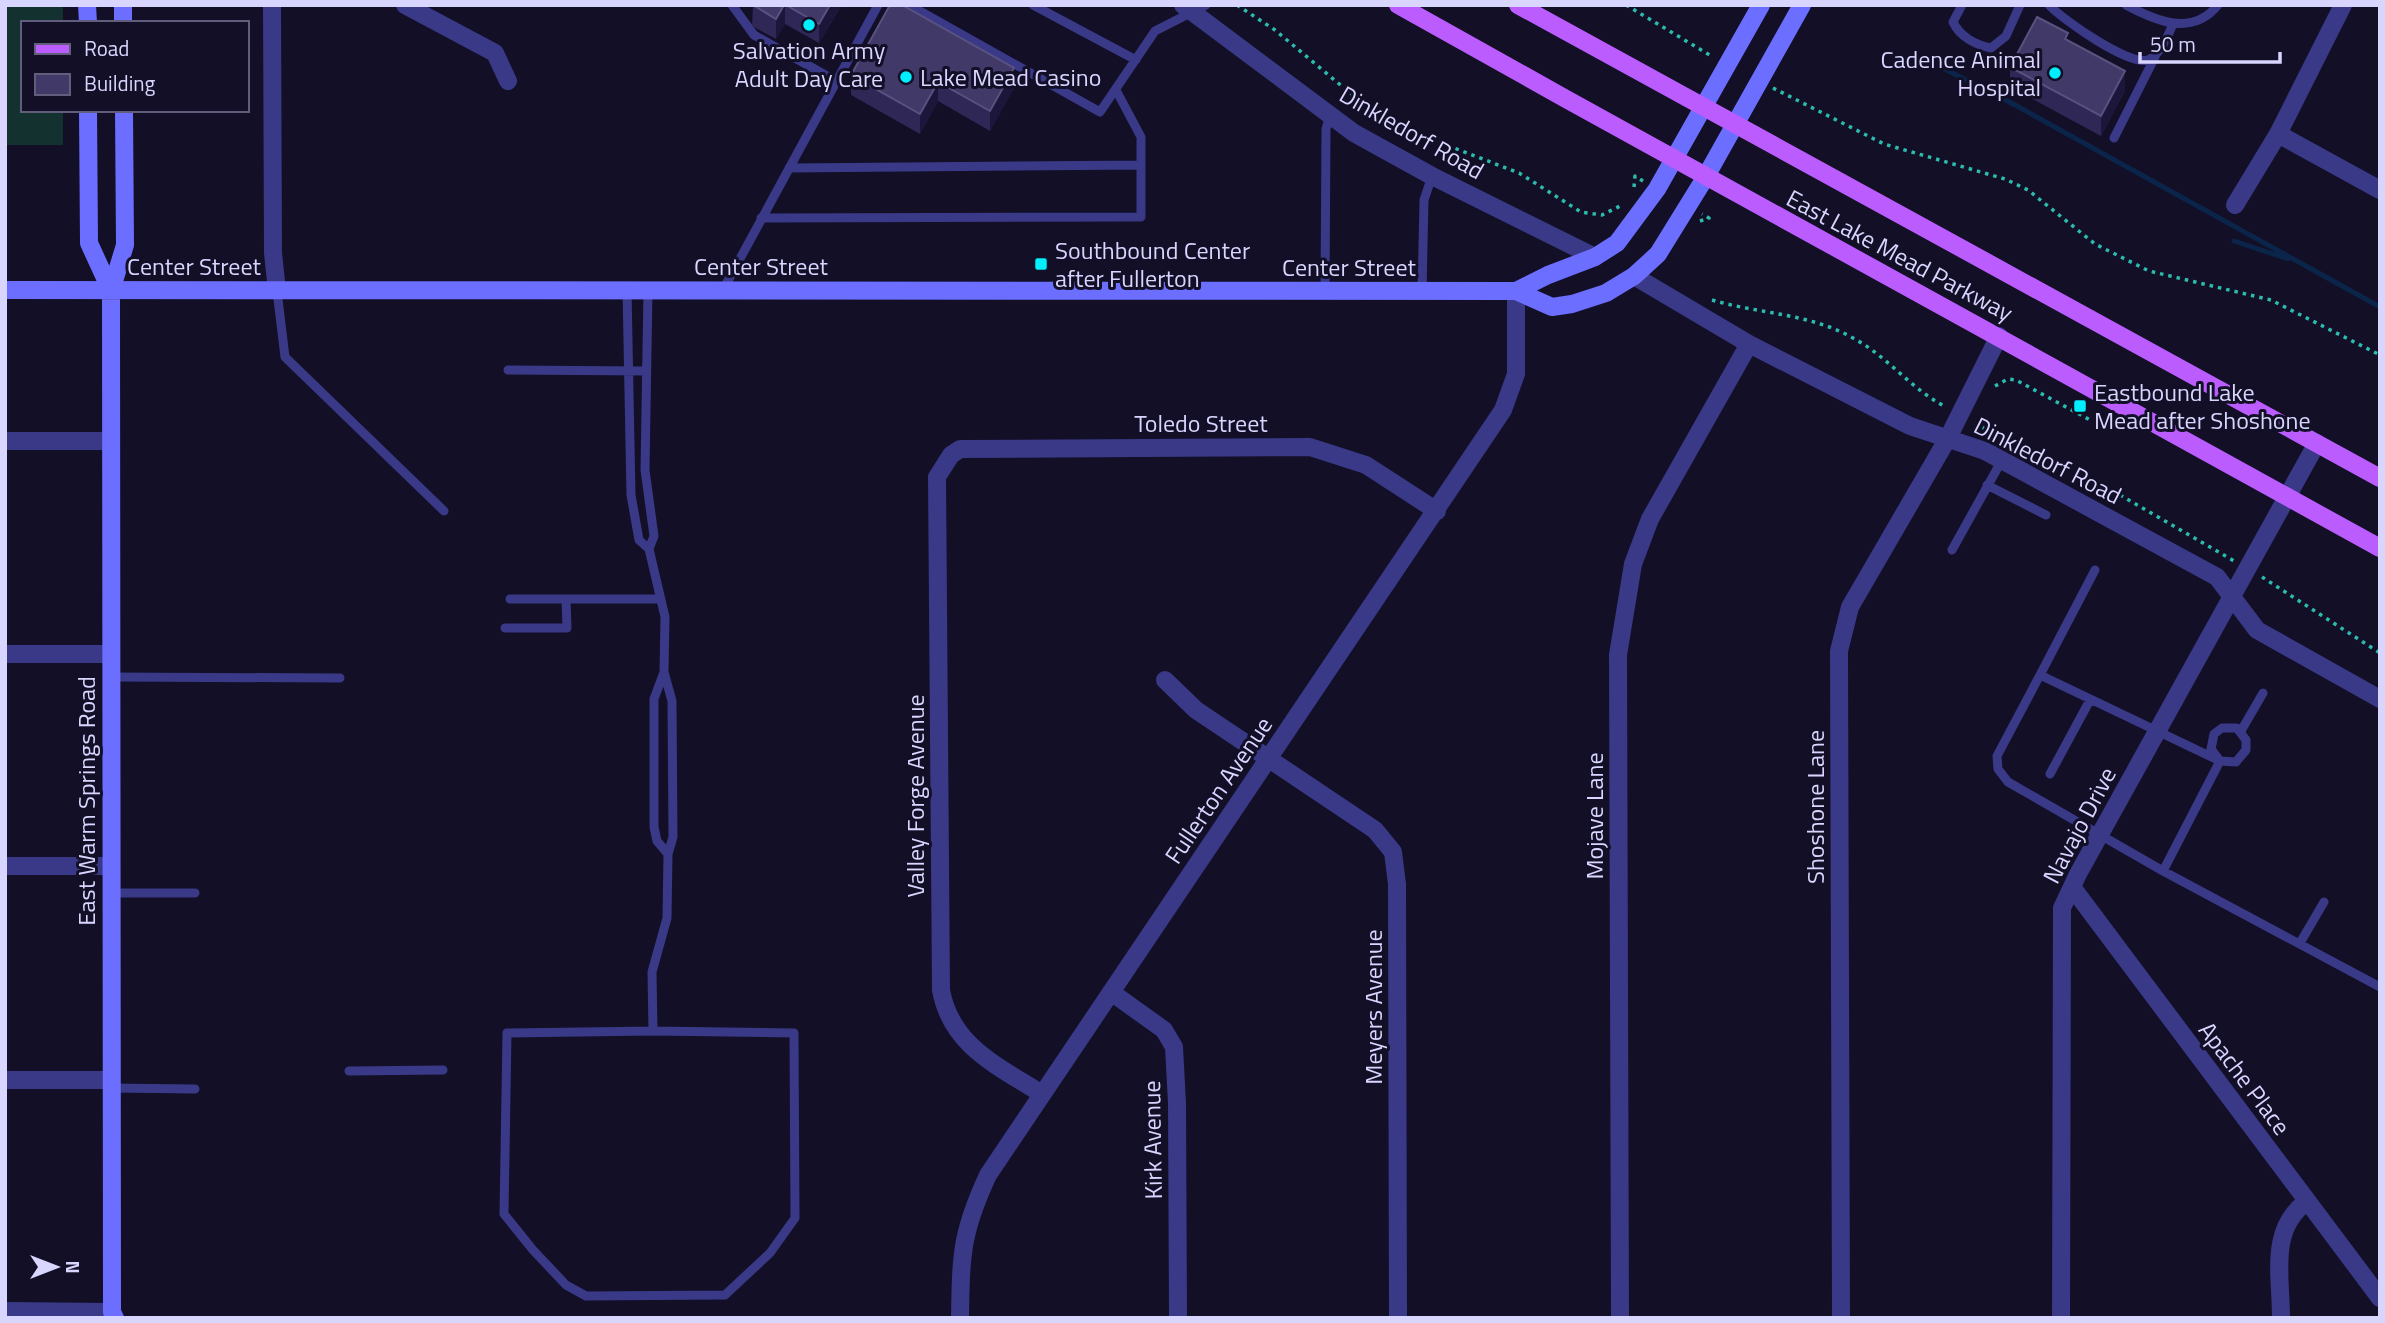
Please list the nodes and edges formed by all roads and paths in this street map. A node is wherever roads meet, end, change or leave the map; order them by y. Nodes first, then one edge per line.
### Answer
1 (272, 5) edge
2 (405, 5) edge
3 (732, 5) edge
4 (877, 5) edge
5 (909, 5) edge
6 (1033, 5) edge
7 (1237, 5) edge
8 (1398, 5) edge
9 (1518, 5) edge
10 (1626, 5) edge
11 (1760, 5) edge
12 (1802, 5) edge
13 (1962, 5) edge
14 (2020, 5) edge
15 (2049, 5) edge
16 (2126, 5) edge
17 (2218, 5) edge
18 (2343, 5) edge
19 (1194, 8) edge
20 (2173, 24) junction
21 (2156, 55) junction
22 (1136, 60) junction
23 (1727, 66) junction
24 (508, 81) dead end
25 (836, 81) junction
26 (1759, 82) junction
27 (1116, 90) junction
28 (1704, 107) junction
29 (88, 112) edge
30 (124, 112) edge
31 (1330, 115) junction
32 (1735, 125) junction
33 (2278, 134) junction
34 (2114, 138) dead end
35 (1673, 161) junction
36 (1141, 165) junction
37 (789, 168) junction
38 (1432, 176) junction
39 (1705, 178) junction
40 (1657, 189) junction
41 (2380, 190) edge
42 (2235, 205) dead end
43 (1688, 206) junction
44 (761, 218) junction
45 (1698, 224) dead end
46 (1595, 257) junction
47 (1634, 276) junction
48 (5, 290) edge
49 (111, 290) junction
50 (627, 290) junction
51 (648, 290) junction
52 (723, 290) junction
53 (276, 291) junction
54 (1516, 291) junction
55 (1325, 292) junction
56 (1422, 292) junction
57 (1703, 296) dead end
58 (1999, 336) junction
59 (1749, 344) junction
60 (2380, 355) edge
61 (509, 370) dead end
62 (629, 371) junction
63 (646, 371) junction
64 (1993, 388) dead end
65 (1958, 414) junction
66 (1978, 417) dead end
67 (2092, 421) dead end
68 (1978, 425) junction
69 (1982, 432) dead end
70 (1948, 438) junction
71 (5, 441) edge
72 (110, 441) junction
73 (630, 443) junction
74 (646, 443) junction
75 (2318, 443) junction
76 (951, 455) joint
77 (2002, 460) junction
78 (2380, 478) edge
79 (1987, 485) junction
80 (2288, 497) junction
81 (444, 511) dead end
82 (1437, 511) junction
83 (2046, 515) dead end
84 (2380, 548) edge
85 (649, 549) junction
86 (1952, 550) dead end
87 (2248, 569) junction
88 (2095, 570) dead end
89 (510, 599) dead end
90 (566, 599) junction
91 (659, 599) junction
92 (2234, 599) junction
93 (505, 628) dead end
94 (2380, 653) edge
95 (5, 654) edge
96 (111, 654) junction
97 (664, 673) junction
98 (2040, 676) junction
99 (111, 677) junction
100 (340, 678) dead end
101 (1165, 680) dead end
102 (2263, 693) dead end
103 (2380, 699) edge
104 (2090, 700) junction
105 (2241, 731) junction
106 (2158, 733) junction
107 (1269, 760) junction
108 (2220, 761) junction
109 (654, 772) junction
110 (673, 772) junction
111 (2050, 774) dead end
112 (2099, 835) junction
113 (668, 854) junction
114 (5, 866) edge
115 (111, 866) junction
116 (2163, 871) junction
117 (2072, 887) junction
118 (111, 893) junction
119 (195, 893) dead end
120 (2324, 902) dead end
121 (2300, 943) junction
122 (2380, 987) edge
123 (1111, 992) junction
124 (653, 1031) junction
125 (443, 1070) dead end
126 (349, 1071) dead end
127 (5, 1080) edge
128 (111, 1084) junction
129 (195, 1089) dead end
130 (1042, 1094) junction
131 (2306, 1202) junction
132 (2380, 1298) edge
133 (5, 1311) edge
134 (112, 1316) edge
135 (960, 1318) edge
136 (1178, 1318) edge
137 (1398, 1318) edge
138 (1620, 1318) edge
139 (1841, 1318) edge
140 (2061, 1318) edge
141 (2281, 1318) edge

1 - 53 street
2 - 24 street
3 - 25 lane
4 - 25 lane
5 - 27 lane
6 - 22 lane
7 - 40 path
8 - 35 main road, East Lake Mead Parkway
9 - 28 main road, East Lake Mead Parkway
10 - 23 path
11 - 23 street, Center Street
12 - 26 street, Center Street
13 - 14 lane
15 - 21 lane
16 - 20 lane
17 - 20 lane
18 - 33 street
19 - 22 lane
19 - 31 street, Dinkledorf Road
20 - 21 lane
21 - 34 lane
22 - 27 lane
23 - 28 street, Center Street
25 - 37 lane
26 - 32 street, Center Street
26 - 60 path
27 - 36 lane
28 - 32 main road, East Lake Mead Parkway
28 - 35 street, Center Street
29 - 49 street, East Warm Springs Road
30 - 49 street, East Warm Springs Road
31 - 38 street, Dinkledorf Road
31 - 55 lane
32 - 39 street, Center Street
32 - 75 main road, East Lake Mead Parkway
33 - 41 street
33 - 42 street
35 - 39 main road, East Lake Mead Parkway
35 - 40 street, Center Street
36 - 37 lane
36 - 44 lane
37 - 44 lane
38 - 46 street, Dinkledorf Road
38 - 56 lane
39 - 43 street, Center Street
39 - 58 main road, East Lake Mead Parkway
40 - 46 street, Center Street
43 - 45 path
43 - 47 street, Center Street
44 - 52 lane
46 - 54 street, Center Street
47 - 54 street, Center Street
47 - 59 street, Dinkledorf Road
48 - 49 street, Center Street
49 - 53 street, Center Street
49 - 72 street, East Warm Springs Road
50 - 51 street, Center Street
50 - 53 street, Center Street
50 - 62 lane
51 - 52 street, Center Street
51 - 63 lane
52 - 55 street, Center Street
53 - 81 lane
54 - 56 street, Center Street
54 - 82 street, Fullerton Avenue
55 - 56 street, Center Street
57 - 65 path
58 - 65 street, Shoshone Lane
58 - 80 main road, East Lake Mead Parkway
59 - 70 street, Dinkledorf Road
59 - 138 street, Mojave Lane
61 - 62 lane
62 - 63 lane
62 - 73 lane
63 - 74 lane
64 - 67 path
65 - 68 path
65 - 70 street, Shoshone Lane
66 - 68 path
68 - 69 path
68 - 87 path
70 - 77 street, Dinkledorf Road
70 - 139 street, Shoshone Lane
71 - 72 street
72 - 96 street, East Warm Springs Road
73 - 74 lane
73 - 85 lane
74 - 85 lane
75 - 78 main road, East Lake Mead Parkway
75 - 80 street, Navajo Drive
76 - 82 street, Toledo Street
76 - 130 street, Valley Forge Avenue
77 - 79 lane
77 - 92 street, Dinkledorf Road
79 - 83 lane
79 - 86 lane
80 - 84 main road, East Lake Mead Parkway
80 - 87 street, Navajo Drive
82 - 107 street, Fullerton Avenue
85 - 91 lane
87 - 92 street, Navajo Drive
87 - 94 path
88 - 98 lane
89 - 90 lane
90 - 91 lane
90 - 93 lane
91 - 97 lane
92 - 103 street, Dinkledorf Road
92 - 106 street, Navajo Drive
95 - 96 street
96 - 99 street, East Warm Springs Road
97 - 109 lane
97 - 110 lane
98 - 104 lane
98 - 112 lane
99 - 100 lane
99 - 115 street, East Warm Springs Road
101 - 107 street, Meyers Avenue
102 - 105 lane
104 - 106 lane
104 - 111 lane
105 - 108 lane
105 - 108 lane
106 - 108 lane
106 - 112 street, Navajo Drive
107 - 123 street, Fullerton Avenue
107 - 137 street, Meyers Avenue
108 - 116 lane
109 - 110 lane
109 - 113 lane
110 - 113 lane
112 - 116 lane
112 - 117 street, Navajo Drive
113 - 124 lane
114 - 115 street
115 - 118 street, East Warm Springs Road
116 - 121 lane
117 - 131 street, Apache Place
117 - 140 street, Navajo Drive
118 - 119 lane
118 - 128 street, East Warm Springs Road
120 - 121 lane
121 - 122 lane
123 - 130 street, Fullerton Avenue
123 - 136 street, Kirk Avenue
124 - 124 lane
125 - 126 lane
127 - 128 street
128 - 129 lane
128 - 134 street, East Warm Springs Road
130 - 135 street, Fullerton Avenue
131 - 132 street, Apache Place
131 - 141 street
133 - 134 street

